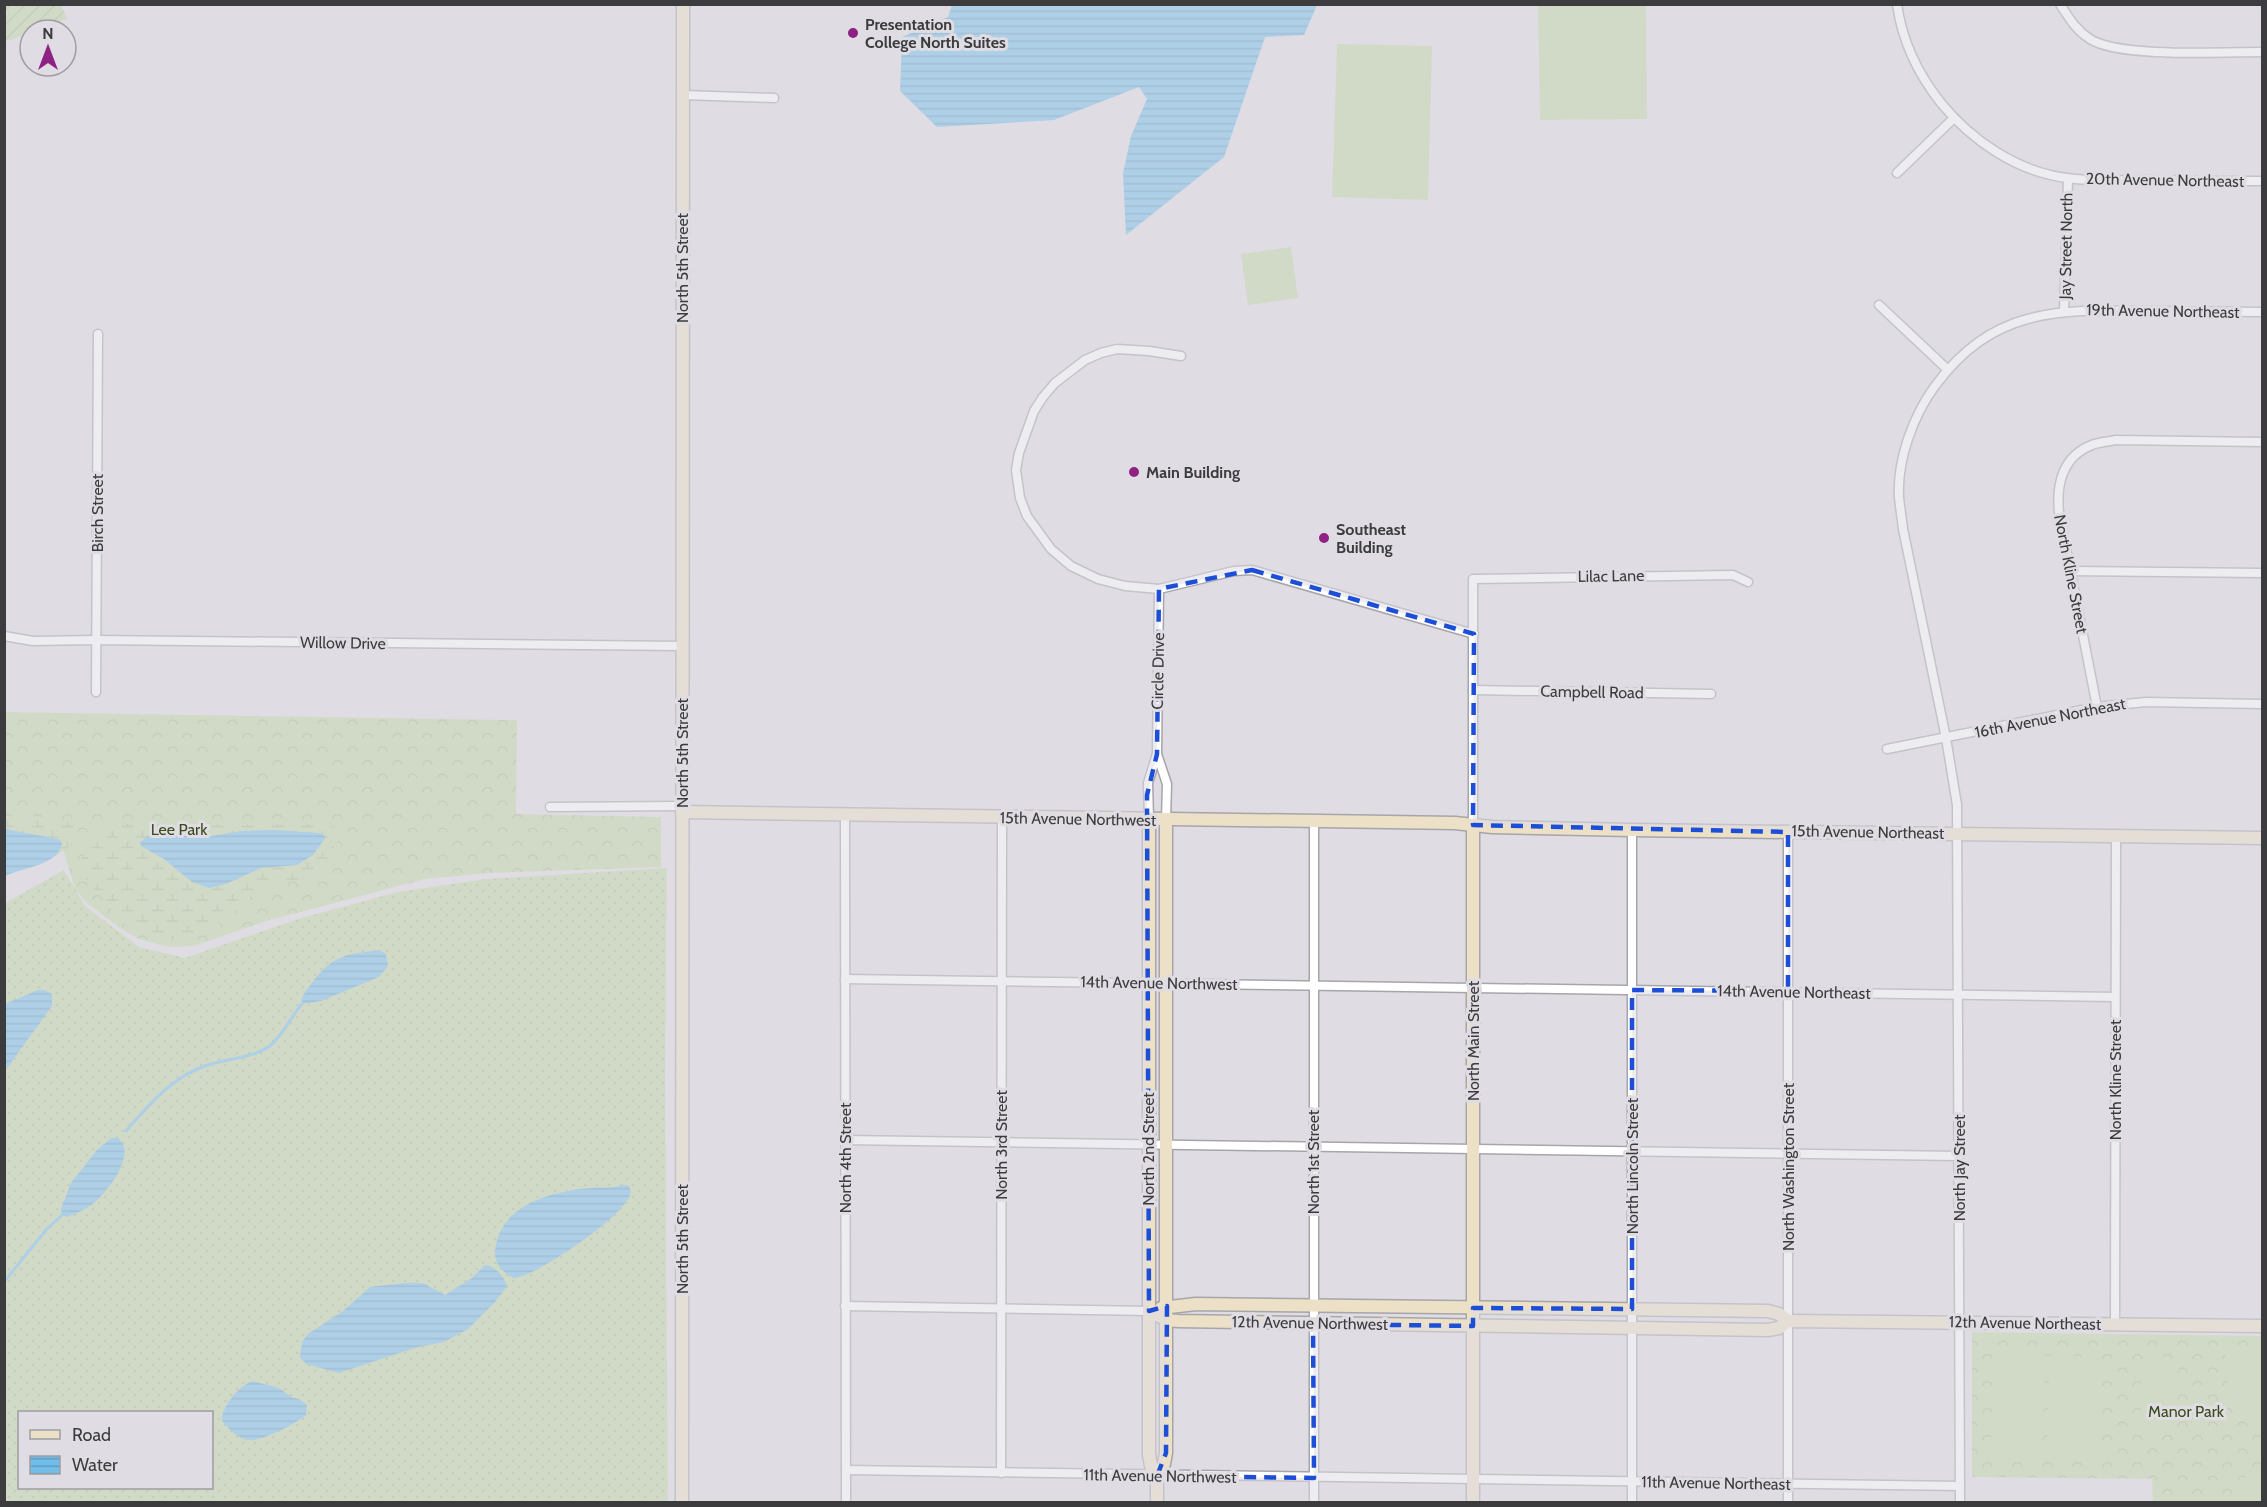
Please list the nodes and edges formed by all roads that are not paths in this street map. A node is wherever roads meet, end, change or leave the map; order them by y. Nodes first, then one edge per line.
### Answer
1 (683, 4) edge
2 (1898, 4) edge
3 (2060, 4) edge
4 (2262, 52) edge
5 (683, 95) junction
6 (774, 98) dead end
7 (1954, 118) junction
8 (1897, 173) dead end
9 (2068, 178) junction
10 (2262, 181) edge
11 (1879, 305) dead end
12 (2064, 311) junction
13 (2262, 312) edge
14 (98, 334) dead end
15 (1181, 356) dead end
16 (1947, 369) junction
17 (2262, 442) edge
18 (2070, 571) junction
19 (2262, 573) edge
20 (1473, 579) joint
21 (1748, 582) dead end
22 (1159, 589) junction
23 (1474, 634) junction
24 (4, 636) edge
25 (96, 640) junction
26 (682, 646) junction
27 (1473, 690) junction
28 (96, 692) dead end
29 (1712, 694) dead end
30 (2262, 704) edge
31 (2097, 706) junction
32 (1946, 738) junction
33 (1887, 749) dead end
34 (1157, 754) junction
35 (550, 807) dead end
36 (682, 809) junction
37 (845, 814) junction
38 (1002, 818) junction
39 (1149, 820) junction
40 (1166, 820) junction
41 (1314, 822) junction
42 (1473, 825) junction
43 (1632, 830) junction
44 (1788, 832) junction
45 (1959, 833) junction
46 (2116, 836) junction
47 (2262, 838) edge
48 (845, 980) junction
49 (1001, 981) junction
50 (1148, 983) junction
51 (1166, 983) junction
52 (1314, 985) junction
53 (1473, 988) junction
54 (1632, 990) junction
55 (1788, 991) junction
56 (1958, 994) junction
57 (2115, 997) junction
58 (844, 1140) junction
59 (1002, 1142) junction
60 (1148, 1144) junction
61 (1166, 1144) junction
62 (1313, 1147) junction
63 (1473, 1150) junction
64 (1632, 1151) junction
65 (1788, 1154) junction
66 (1959, 1156) junction
67 (1313, 1305) junction
68 (845, 1306) junction
69 (1167, 1306) junction
70 (1473, 1308) junction
71 (1001, 1309) junction
72 (1632, 1309) junction
73 (1149, 1311) junction
74 (1167, 1320) junction
75 (1788, 1321) junction
76 (1959, 1322) junction
77 (1313, 1324) junction
78 (2115, 1325) junction
79 (1473, 1326) junction
80 (2262, 1326) edge
81 (1632, 1328) junction
82 (846, 1470) junction
83 (1001, 1473) junction
84 (1157, 1476) junction
85 (1314, 1478) junction
86 (1473, 1480) junction
87 (1632, 1482) junction
88 (1788, 1484) junction
89 (1960, 1486) junction
90 (682, 1503) edge
91 (846, 1503) edge
92 (1157, 1503) edge
93 (1314, 1503) edge
94 (1473, 1503) edge
95 (1632, 1503) edge
96 (1788, 1503) edge
97 (1960, 1503) edge

1 - 5 street, North 5th Street
2 - 7 street, Jay Street North
3 - 4 street
5 - 6 street
5 - 26 street, North 5th Street
7 - 8 street
7 - 9 street, Jay Street North
9 - 10 street, 20th Avenue Northeast
9 - 12 street, Jay Street North
11 - 16 street
12 - 13 street, 19th Avenue Northeast
12 - 16 street, Jay Street North
14 - 25 street, Birch Street
15 - 22 street
16 - 32 street, Jay Street North
17 - 18 street, North Kline Street
18 - 19 street
18 - 31 street, North Kline Street
20 - 21 street, Lilac Lane
20 - 23 street, North Main Street
22 - 23 street
22 - 34 street, Circle Drive
23 - 27 street, North Main Street
24 - 25 street, Willow Drive
25 - 26 street, Willow Drive
25 - 28 street, Birch Street
26 - 36 street, North 5th Street
27 - 29 street, Campbell Road
27 - 42 street, North Main Street
30 - 31 street, 16th Avenue Northeast
31 - 32 street, 16th Avenue Northeast
32 - 33 street
32 - 45 street, Jay Street North
34 - 39 street, Circle Drive
34 - 40 street, Circle Drive
35 - 36 street, 15th Avenue Northwest
36 - 37 street, 15th Avenue Northwest
36 - 90 street, North 5th Street
37 - 38 street, 15th Avenue Northwest
37 - 48 street, North 4th Street
38 - 39 street, 15th Avenue Northwest
38 - 49 street, North 3rd Street
39 - 40 street, 15th Avenue Northwest
39 - 50 street, North 2nd Street
40 - 41 street, 15th Avenue Northwest
40 - 51 street, North 2nd Street
41 - 42 street, 15th Avenue Northwest
41 - 52 street, North 1st Street
42 - 43 street, 15th Avenue Northeast
42 - 53 street, North Main Street
43 - 44 street, 15th Avenue Northeast
43 - 54 street, North Lincoln Street
44 - 45 street, 15th Avenue Northeast
44 - 55 street, North Washington Street
45 - 46 street, 15th Avenue Northeast
45 - 56 street, North Jay Street
46 - 47 street, 15th Avenue Northeast
46 - 57 street, North Kline Street
48 - 49 street, 14th Avenue Northwest
48 - 58 street, North 4th Street
49 - 50 street, 14th Avenue Northwest
49 - 59 street, North 3rd Street
50 - 51 street, 14th Avenue Northwest
50 - 60 street, North 2nd Street
51 - 52 street, 14th Avenue Northwest
51 - 61 street, North 2nd Street
52 - 53 street, 14th Avenue Northwest
52 - 62 street, North 1st Street
53 - 54 street, 14th Avenue Northeast
53 - 63 street, North Main Street
54 - 55 street, 14th Avenue Northeast
54 - 64 street, North Lincoln Street
55 - 56 street, 14th Avenue Northeast
55 - 65 street, North Washington Street
56 - 57 street, 14th Avenue Northeast
56 - 66 street, North Jay Street
57 - 78 street, North Kline Street
58 - 59 street
58 - 68 street, North 4th Street
59 - 60 street
59 - 71 street, North 3rd Street
60 - 61 street
60 - 73 street, North 2nd Street
61 - 62 street
61 - 69 street, North 2nd Street
62 - 63 street
62 - 67 street, North 1st Street
63 - 64 street
63 - 70 street, North Main Street
64 - 65 street
64 - 72 street, North Lincoln Street
65 - 66 street
65 - 75 street, North Washington Street
66 - 76 street, North Jay Street
67 - 69 street, 12th Avenue Northwest
67 - 70 street, 12th Avenue Northwest
67 - 77 street, North 1st Street
68 - 71 street, 12th Avenue Northwest
68 - 82 street, North 4th Street
69 - 73 street, 12th Avenue Northwest
69 - 74 street, North 2nd Street
70 - 72 street, 12th Avenue Northeast
70 - 79 street, North Main Street
71 - 73 street, 12th Avenue Northwest
71 - 83 street, North 3rd Street
72 - 75 street, 12th Avenue Northeast
72 - 81 street, North Lincoln Street
73 - 74 street, 12th Avenue Northwest
73 - 84 street, North 2nd Street
74 - 77 street, 12th Avenue Northwest
74 - 84 street, North 2nd Street
75 - 76 street, 12th Avenue Northeast
75 - 81 street, 12th Avenue Northeast
75 - 88 street, North Washington Street
76 - 78 street, 12th Avenue Northeast
76 - 89 street, North Jay Street
77 - 79 street, 12th Avenue Northwest
77 - 85 street, North 1st Street
78 - 80 street, 12th Avenue Northeast
79 - 81 street, 12th Avenue Northeast
79 - 86 street, North Main Street
81 - 87 street, North Lincoln Street
82 - 83 street, 11th Avenue Northwest
82 - 91 street, North 4th Street
83 - 84 street, 11th Avenue Northwest
84 - 85 street, 11th Avenue Northwest
84 - 92 street, North 2nd Street
85 - 86 street, 11th Avenue Northwest
85 - 93 street, North 1st Street
86 - 87 street, 11th Avenue Northeast
86 - 94 street, North Main Street
87 - 88 street, 11th Avenue Northeast
87 - 95 street, North Lincoln Street
88 - 89 street, 11th Avenue Northeast
88 - 96 street, North Washington Street
89 - 97 street, North Jay Street

